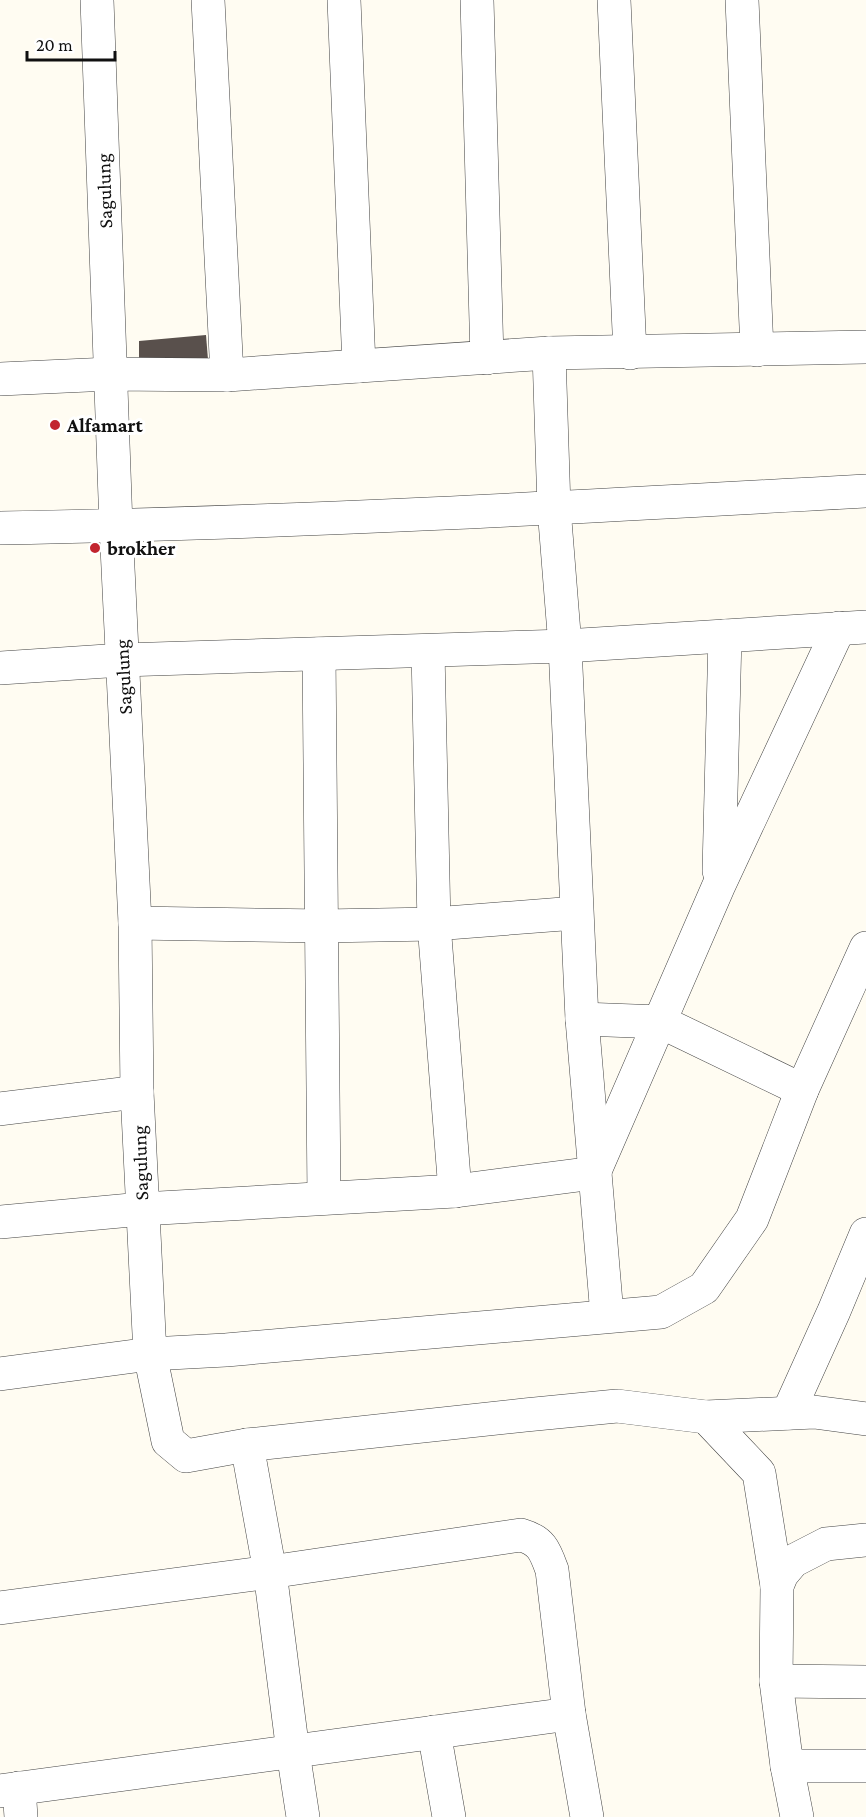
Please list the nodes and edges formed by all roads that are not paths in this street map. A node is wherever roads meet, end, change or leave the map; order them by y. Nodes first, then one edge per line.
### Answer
1 (97, 0) edge
2 (208, 0) edge
3 (344, 0) edge
4 (477, 0) edge
5 (615, 0) edge
6 (742, 0) edge
7 (866, 346) edge
8 (757, 350) junction
9 (630, 352) junction
10 (549, 353) junction
11 (487, 358) junction
12 (359, 366) junction
13 (110, 374) junction
14 (227, 375) junction
15 (0, 379) edge
16 (866, 491) edge
17 (554, 508) junction
18 (116, 526) junction
19 (0, 528) edge
20 (853, 627) edge
21 (724, 636) junction
22 (565, 646) junction
23 (428, 651) junction
24 (319, 654) junction
25 (122, 660) junction
26 (0, 668) edge
27 (719, 885) junction
28 (576, 913) junction
29 (135, 923) junction
30 (434, 924) junction
31 (323, 926) junction
32 (866, 948) edge
33 (582, 1019) junction
34 (661, 1022) junction
35 (802, 1090) junction
36 (137, 1092) junction
37 (0, 1109) edge
38 (594, 1173) junction
39 (455, 1191) junction
40 (324, 1198) junction
41 (142, 1209) junction
42 (0, 1222) edge
43 (866, 1234) edge
44 (607, 1315) junction
45 (150, 1354) junction
46 (0, 1374) edge
47 (788, 1413) junction
48 (706, 1417) junction
49 (866, 1419) edge
50 (246, 1445) junction
51 (866, 1540) edge
52 (270, 1572) junction
53 (777, 1586) junction
54 (0, 1608) edge
55 (776, 1681) junction
56 (866, 1683) edge
57 (569, 1714) junction
58 (434, 1732) junction
59 (292, 1752) junction
60 (787, 1766) junction
61 (866, 1766) edge
62 (13, 1799) edge
63 (303, 1817) edge
64 (449, 1817) edge
65 (587, 1817) edge
66 (797, 1817) edge

1 - 13 street, Sagulung
2 - 14 street
3 - 12 street
4 - 11 street
5 - 9 street
6 - 8 street
7 - 8 street
8 - 9 street
9 - 10 street
10 - 11 street
10 - 17 street
11 - 12 street
12 - 14 street
13 - 14 street
13 - 15 street
13 - 18 street, Sagulung
16 - 17 street
17 - 18 street
17 - 22 street
18 - 19 street
18 - 25 street, Sagulung
20 - 21 street
20 - 27 street
21 - 22 street
21 - 27 street
22 - 23 street
22 - 28 street
23 - 24 street
23 - 30 street
24 - 25 street
24 - 31 street
25 - 26 street
25 - 29 street, Sagulung
27 - 34 street
28 - 30 street
28 - 33 street
29 - 31 street
29 - 36 street, Sagulung
30 - 31 street
30 - 39 street
31 - 40 street
32 - 35 street
33 - 34 street
33 - 38 street
34 - 35 street
34 - 38 street
35 - 44 street
36 - 37 street
36 - 41 street, Sagulung
38 - 39 street
38 - 44 street
39 - 40 street
40 - 41 street
41 - 42 street
41 - 45 street, Sagulung
43 - 47 street
44 - 45 street
45 - 46 street
45 - 50 street, Sagulung
47 - 48 street
47 - 49 street
48 - 50 street
48 - 53 street
50 - 52 street
51 - 53 street
52 - 54 street
52 - 57 street
52 - 59 street
53 - 55 street
55 - 56 street
55 - 60 street
57 - 58 street
57 - 65 street
58 - 59 street
58 - 64 street
59 - 62 street
59 - 63 street
60 - 61 street
60 - 66 street

